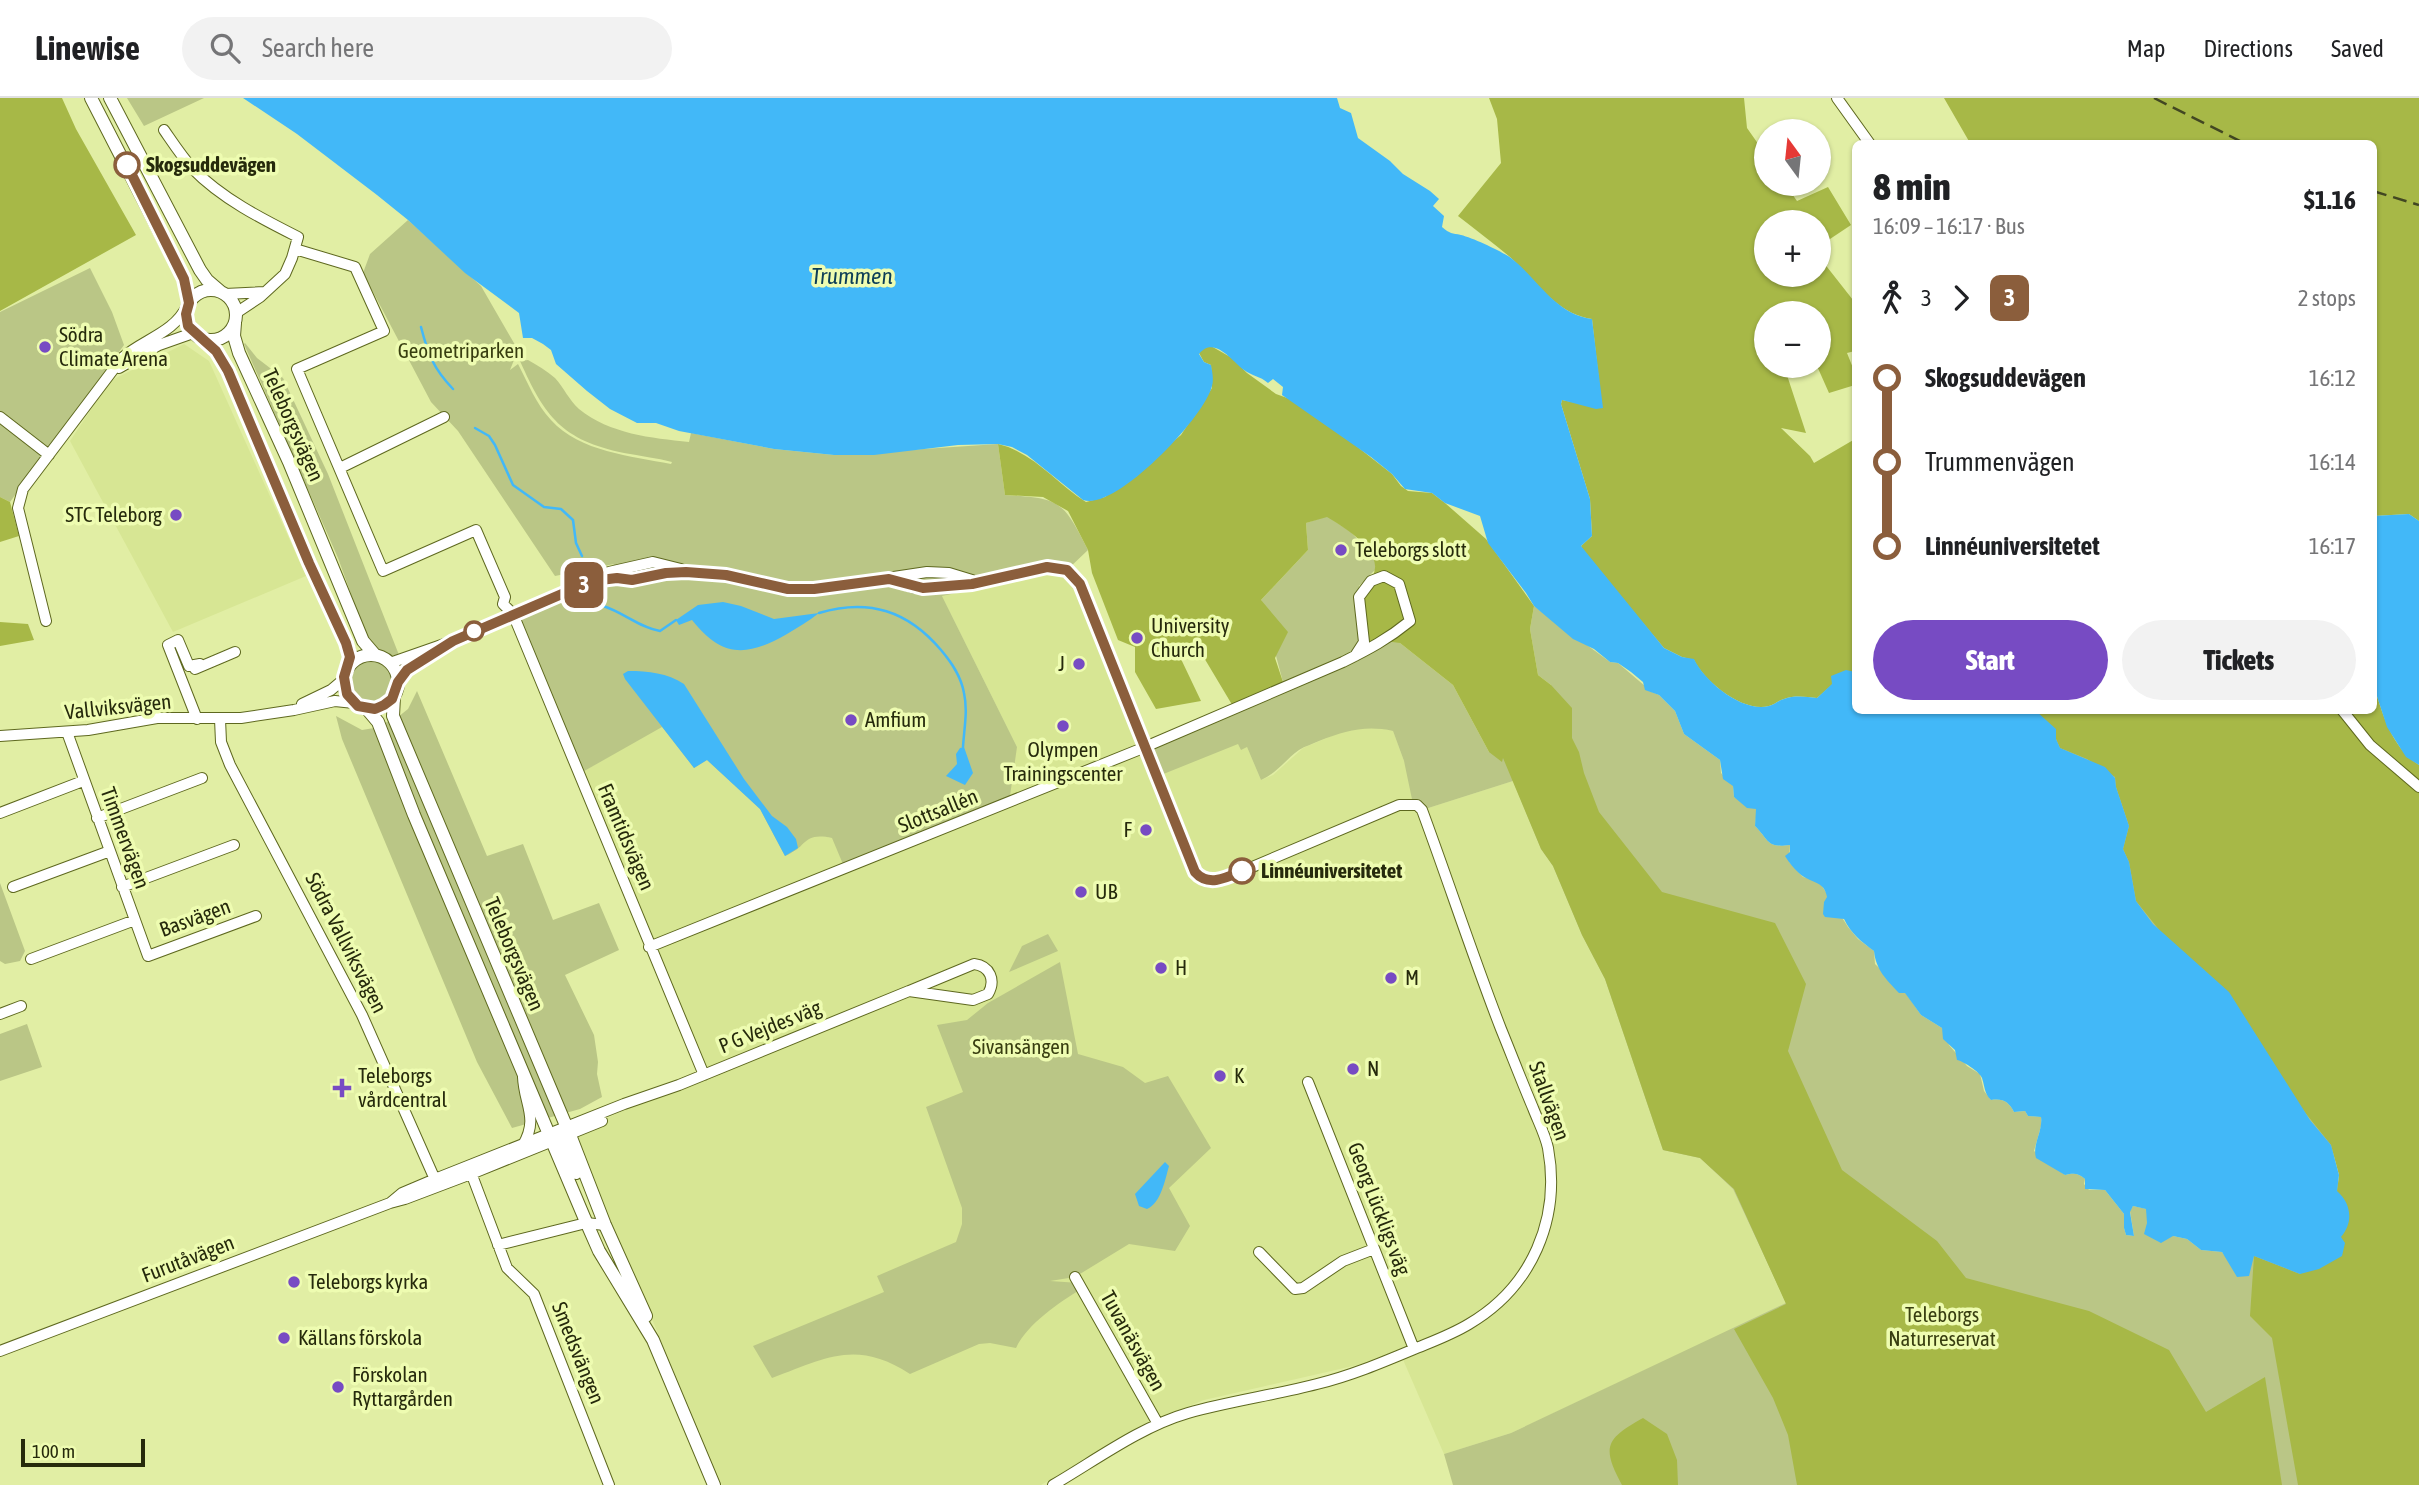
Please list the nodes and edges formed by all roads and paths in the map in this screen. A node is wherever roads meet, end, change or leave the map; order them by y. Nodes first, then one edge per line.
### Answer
1 (91, 98) edge
2 (110, 98) edge
3 (1837, 98) edge
4 (164, 130) dead end
5 (1867, 140) edge
6 (295, 249) junction
7 (264, 292) junction
8 (223, 293) junction
9 (188, 305) junction
10 (235, 318) junction
11 (198, 336) junction
12 (111, 374) junction
13 (0, 417) edge
14 (444, 417) dead end
15 (49, 455) junction
16 (341, 468) junction
17 (513, 614) junction
18 (46, 621) dead end
19 (453, 641) junction
20 (235, 652) dead end
21 (375, 655) junction
22 (1355, 656) junction
23 (390, 663) junction
24 (200, 664) dead end
25 (346, 674) junction
26 (180, 676) junction
27 (398, 682) junction
28 (394, 697) junction
29 (354, 703) junction
30 (367, 709) junction
31 (282, 711) junction
32 (2345, 714) edge
33 (197, 719) junction
34 (220, 719) junction
35 (67, 732) junction
36 (0, 736) edge
37 (1144, 747) junction
38 (202, 778) dead end
39 (83, 781) junction
40 (2419, 787) edge
41 (0, 813) edge
42 (97, 818) junction
43 (234, 845) dead end
44 (110, 851) junction
45 (13, 887) dead end
46 (122, 887) junction
47 (256, 916) dead end
48 (135, 920) junction
49 (649, 947) junction
50 (148, 956) joint
51 (31, 959) dead end
52 (909, 991) junction
53 (21, 1006) dead end
54 (0, 1014) edge
55 (523, 1075) junction
56 (704, 1075) junction
57 (1308, 1082) dead end
58 (645, 1098) junction
59 (609, 1110) junction
60 (561, 1113) junction
61 (559, 1136) junction
62 (523, 1145) junction
63 (470, 1170) junction
64 (436, 1183) junction
65 (586, 1223) junction
66 (605, 1226) junction
67 (498, 1245) junction
68 (1374, 1249) junction
69 (1259, 1252) dead end
70 (1075, 1277) dead end
71 (653, 1340) junction
72 (1414, 1349) junction
73 (0, 1352) edge
74 (1158, 1424) junction
75 (1061, 1483) edge
76 (609, 1485) edge
77 (714, 1485) edge

1 - 9 main road
2 - 8 main road
3 - 5 street
4 - 6 street
6 - 7 street
6 - 16 street
7 - 8 street
7 - 10 street
8 - 9 main road
8 - 10 main road
9 - 11 main road
9 - 12 street
10 - 11 main road
10 - 21 main road, Teleborgsvägen
11 - 12 street
11 - 25 main road, Teleborgsvägen
12 - 15 street
13 - 15 street
14 - 16 street
15 - 18 street
16 - 17 street, Framtidsvägen
17 - 19 street
17 - 37 street
17 - 49 street, Framtidsvägen
19 - 23 street
19 - 27 street
20 - 26 street
21 - 23 main road
21 - 25 main road
22 - 22 street, Slottsallén
22 - 37 street, Slottsallén
23 - 27 main road
24 - 26 street
25 - 29 main road
25 - 31 street, Vallviksvägen
26 - 33 street
27 - 28 main road
28 - 30 main road
28 - 60 main road, Teleborgsvägen
29 - 30 main road
29 - 31 street, Vallviksvägen
30 - 55 main road, Teleborgsvägen
31 - 34 street, Vallviksvägen
32 - 40 street
33 - 34 street, Vallviksvägen
33 - 35 street, Vallviksvägen
34 - 64 street, Södra Vallviksvägen
35 - 36 street, Vallviksvägen
35 - 39 street, Timmervägen
37 - 49 street, Slottsallén
37 - 72 street, Stallvägen
38 - 42 street
39 - 41 street
39 - 42 street, Timmervägen
42 - 44 street, Timmervägen
43 - 46 street
44 - 45 street
44 - 46 street, Timmervägen
46 - 48 street, Timmervägen
47 - 50 street, Basvägen
48 - 50 street, Timmervägen
48 - 51 street
49 - 56 street, Framtidsvägen
52 - 52 street, P G Vejdes väg
52 - 56 street, P G Vejdes väg
53 - 54 street
55 - 61 main road, Teleborgsvägen
55 - 62 street
56 - 58 street, P G Vejdes väg
57 - 68 street, Georg Lückligs väg
58 - 59 street, P G Vejdes väg
58 - 61 street, P G Vejdes väg
59 - 60 street
59 - 61 street, P G Vejdes väg
60 - 61 main road, Teleborgsvägen
61 - 62 street, Furutåvägen
61 - 63 street, Furutåvägen
61 - 65 main road, Teleborgsvägen
61 - 66 main road, Teleborgsvägen
62 - 63 street, Furutåvägen
63 - 64 street, Furutåvägen
63 - 67 street, Smedsvängen
64 - 73 street, Furutåvägen
65 - 66 street
65 - 67 street
65 - 71 main road, Teleborgsvägen
66 - 71 main road, Teleborgsvägen
67 - 76 street, Smedsvängen
68 - 69 street
68 - 72 street, Georg Lückligs väg
70 - 74 street, Tuvanäsvägen
71 - 77 main road, Teleborgsvägen
72 - 74 street, Stallvägen
74 - 75 street, Stallvägen

